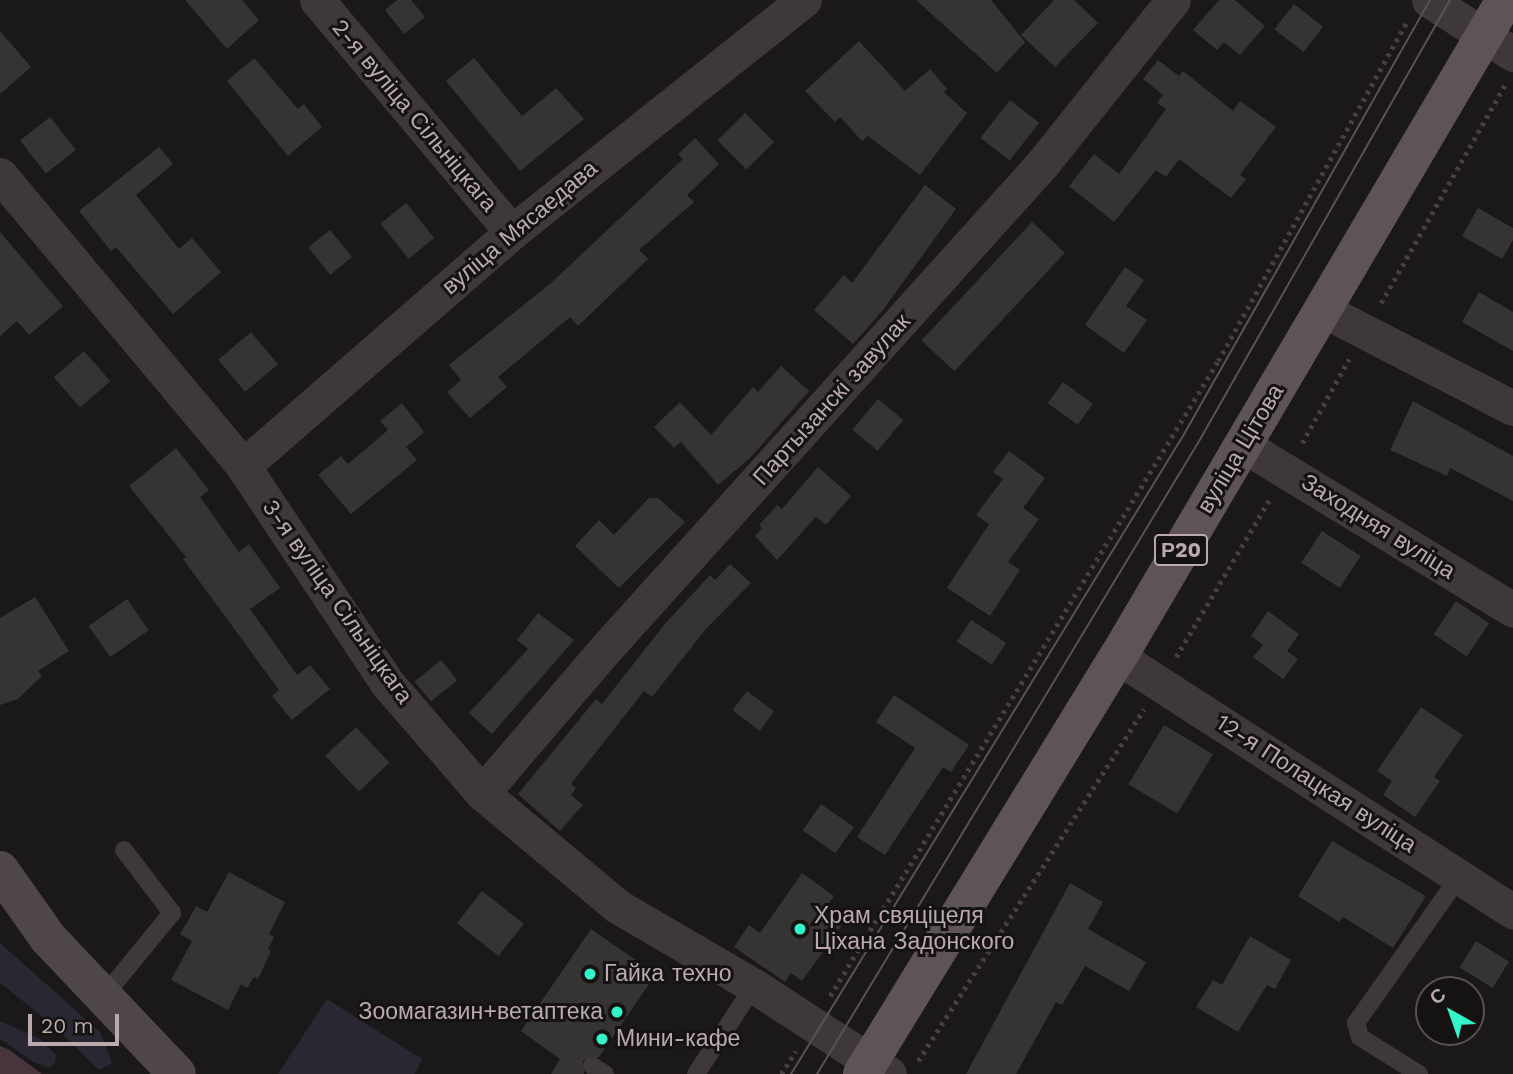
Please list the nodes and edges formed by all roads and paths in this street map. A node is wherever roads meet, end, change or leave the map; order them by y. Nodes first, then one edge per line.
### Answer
1 (317, 0) edge
2 (804, 0) edge
3 (1173, 0) edge
4 (1421, 6) edge
5 (1504, 33) edge
6 (0, 175) edge
7 (512, 232) junction
8 (1323, 310) junction
9 (1364, 333) junction
10 (1513, 408) edge
11 (1243, 445) junction
12 (243, 466) junction
13 (1287, 470) junction
14 (1513, 610) edge
15 (1118, 657) junction
16 (1161, 684) junction
17 (482, 793) junction
18 (124, 850) dead end
19 (0, 870) edge
20 (1459, 877) junction
21 (1513, 912) edge
22 (754, 986) junction
23 (103, 997) junction
24 (813, 1024) junction
25 (874, 1069) edge
26 (177, 1074) edge
27 (696, 1074) edge
28 (781, 1074) edge
29 (910, 1074) edge
30 (1419, 1074) edge

1 - 7 street, 2-я вуліца Сільніцкага
2 - 7 street, вуліца Мясаедава
3 - 17 street, Партызанскі завулак
4 - 5 street
4 - 24 path
5 - 8 main road, вуліца Цітова / Р20
5 - 9 path
6 - 12 street, 3-я вуліца Сільніцкага
7 - 12 street, вуліца Мясаедава
8 - 9 street
8 - 11 main road, вуліца Цітова / Р20
9 - 10 street
9 - 13 path
11 - 13 street, Заходняя вуліца
11 - 15 main road, вуліца Цітова / Р20
12 - 17 street, 3-я вуліца Сільніцкага
13 - 14 street, Заходняя вуліца
13 - 16 path
15 - 16 street, 12-я Полацкая вуліца
15 - 25 main road, вуліца Цітова / Р20
16 - 20 street, 12-я Полацкая вуліца
16 - 29 path
17 - 22 street, 3-я вуліца Сільніцкага
18 - 23 lane
19 - 23 main road
20 - 21 street, 12-я Полацкая вуліца
20 - 30 lane
22 - 24 street, 3-я вуліца Сільніцкага
22 - 27 lane
23 - 26 main road
24 - 25 street, 3-я вуліца Сільніцкага
24 - 28 path

